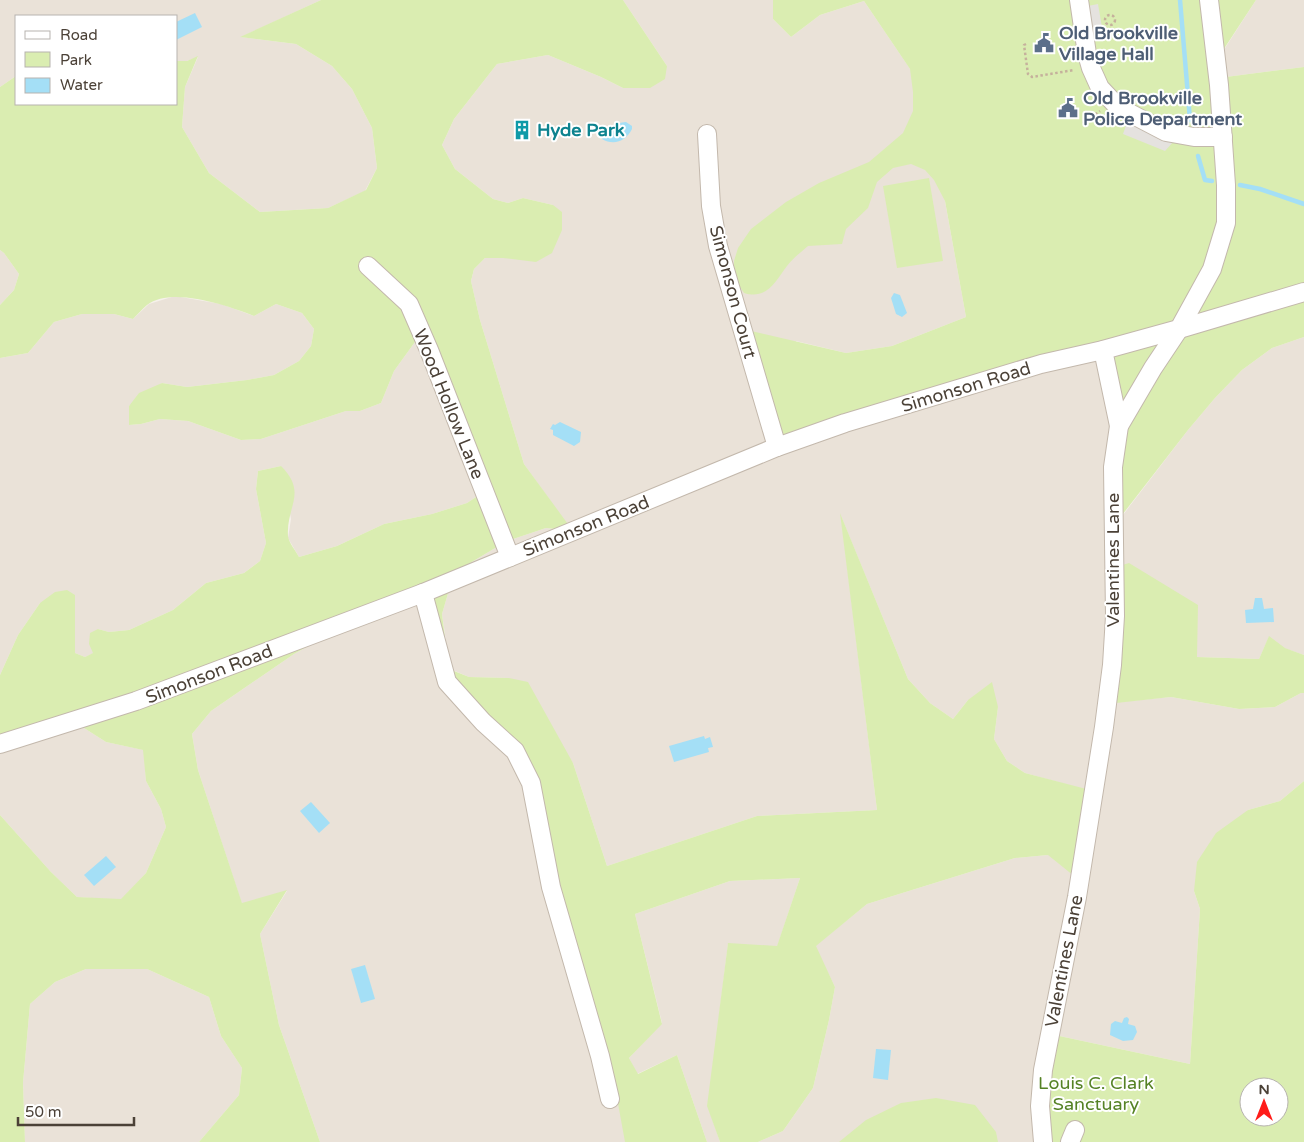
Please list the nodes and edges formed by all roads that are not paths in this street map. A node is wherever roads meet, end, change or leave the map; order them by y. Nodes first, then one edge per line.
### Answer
1 (1078, 0) edge
2 (1209, 0) edge
3 (707, 134) dead end
4 (1223, 138) junction
5 (368, 266) dead end
6 (1304, 292) edge
7 (1178, 329) junction
8 (1103, 350) junction
9 (1119, 426) junction
10 (777, 447) junction
11 (510, 557) junction
12 (423, 593) junction
13 (0, 744) edge
14 (610, 1099) dead end
15 (1043, 1142) edge

1 - 4 street
2 - 4 street, Valentines Lane
3 - 10 street, Simonson Court
4 - 7 street, Valentines Lane
5 - 11 street, Wood Hollow Lane
6 - 7 street, Simonson Road
7 - 8 street, Simonson Road
7 - 9 street, Valentines Lane
8 - 9 street
8 - 10 street, Simonson Road
9 - 15 street, Valentines Lane
10 - 11 street, Simonson Road
11 - 12 street, Simonson Road
12 - 13 street, Simonson Road
12 - 14 street

